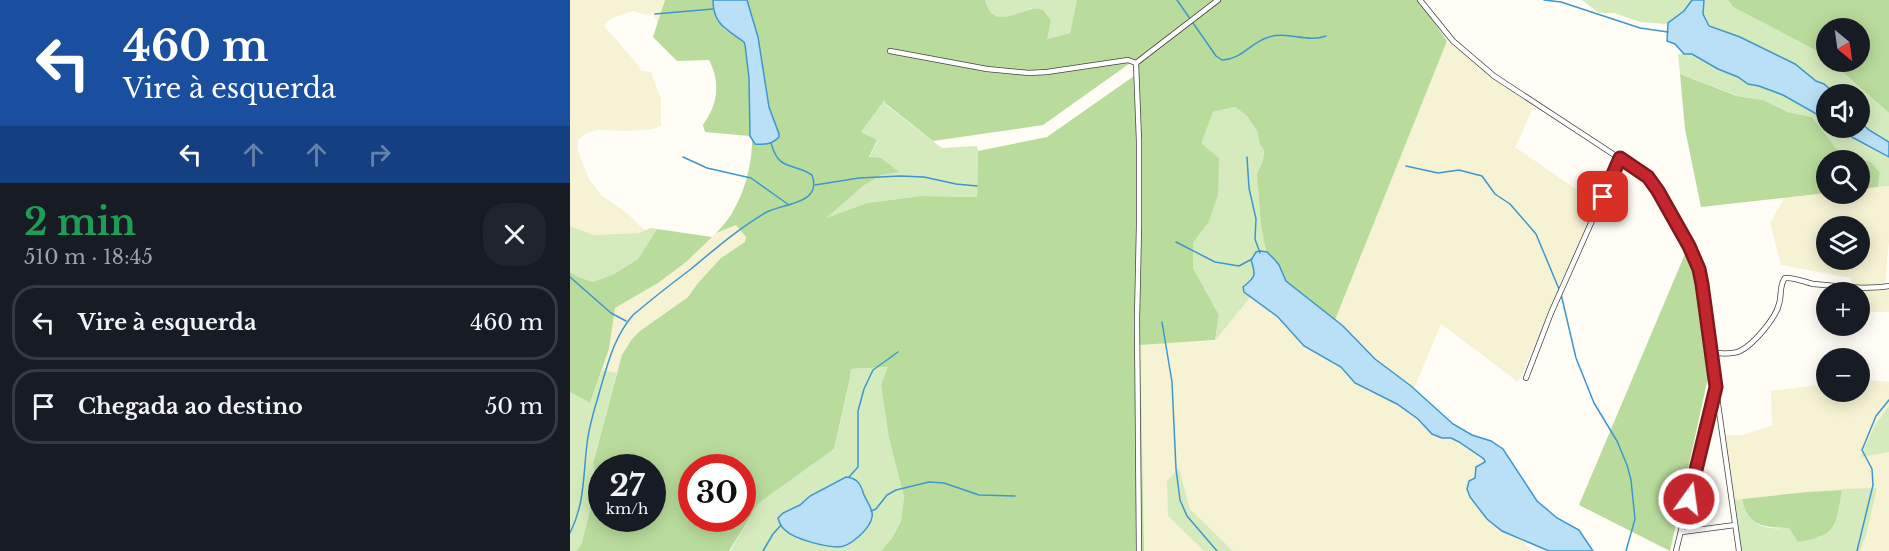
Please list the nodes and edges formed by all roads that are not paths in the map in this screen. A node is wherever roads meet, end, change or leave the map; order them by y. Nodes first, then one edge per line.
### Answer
1 (1218, 0) edge
2 (1420, 0) edge
3 (890, 51) dead end
4 (1136, 63) junction
5 (1620, 158) junction
6 (1889, 286) edge
7 (1712, 353) junction
8 (1526, 378) dead end
9 (1716, 387) junction
10 (1735, 525) junction
11 (1682, 532) junction
12 (1139, 551) edge
13 (1676, 551) edge
14 (1739, 551) edge

1 - 4 street
2 - 5 street
3 - 4 street
4 - 12 street
5 - 7 street
5 - 8 street
6 - 7 street
7 - 9 street
9 - 10 street
9 - 11 street
10 - 11 street
10 - 14 street
11 - 13 street

